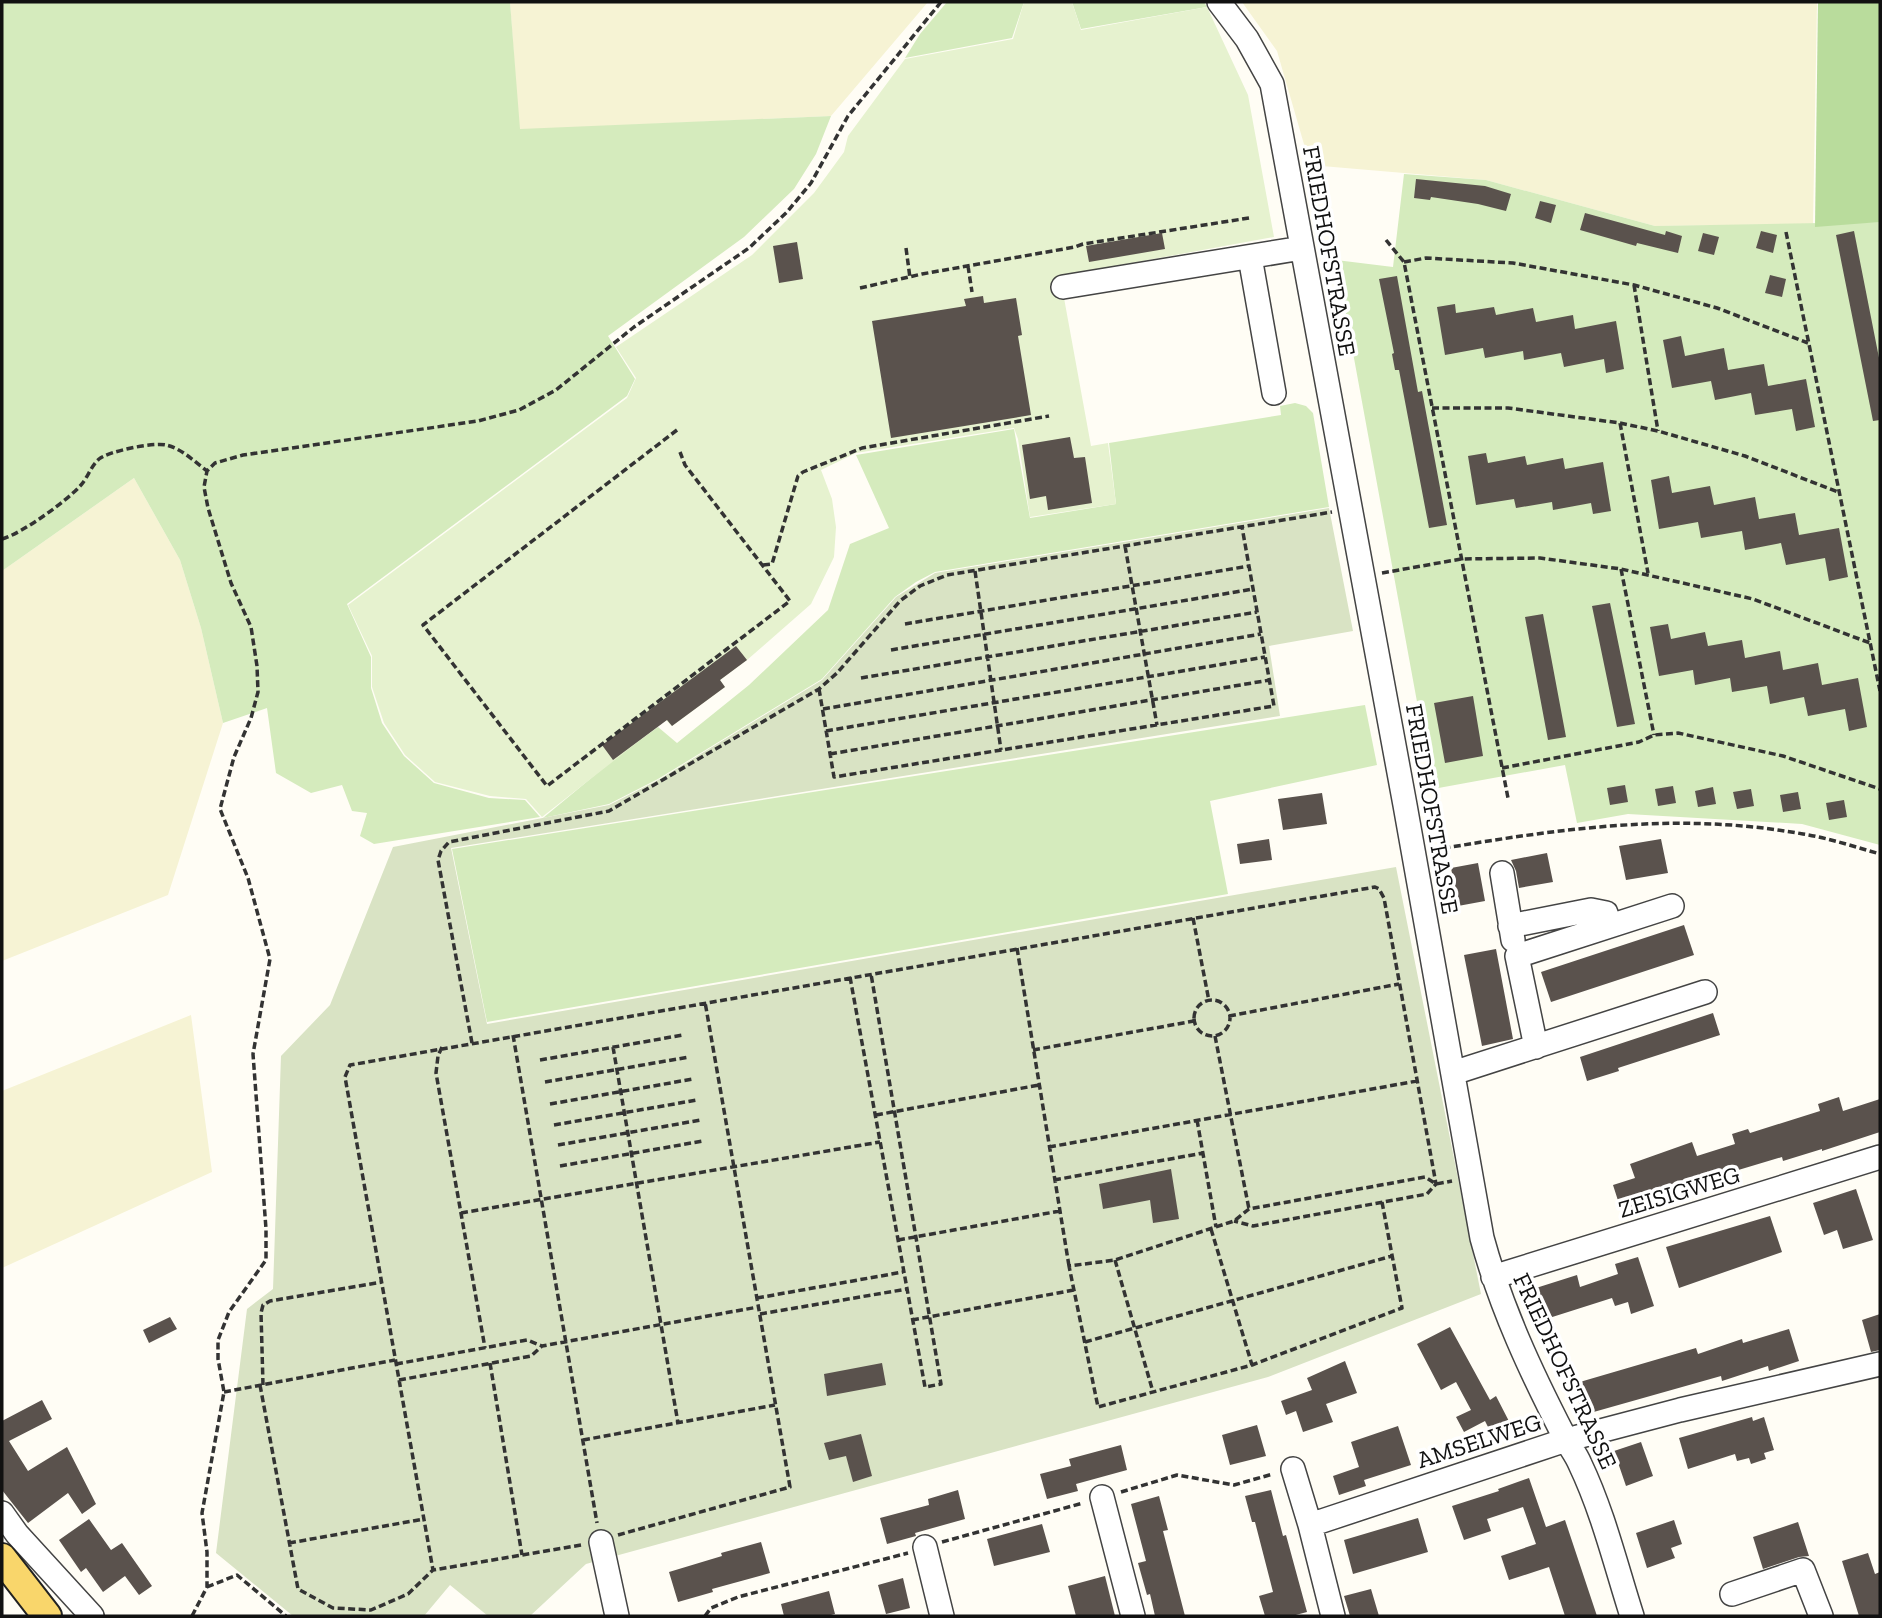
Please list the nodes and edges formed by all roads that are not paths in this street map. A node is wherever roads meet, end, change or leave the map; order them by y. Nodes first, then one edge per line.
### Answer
1 (1220, 2) edge
2 (1302, 248) junction
3 (1250, 257) junction
4 (1063, 287) dead end
5 (1274, 393) dead end
6 (1502, 873) dead end
7 (1672, 906) dead end
8 (1510, 926) junction
9 (1609, 926) junction
10 (1517, 956) junction
11 (1705, 992) dead end
12 (1535, 1047) junction
13 (1453, 1073) junction
14 (1880, 1157) edge
15 (1493, 1277) junction
16 (1880, 1364) edge
17 (1566, 1440) junction
18 (1283, 1472) road end
19 (1102, 1497) dead end
20 (2, 1513) edge
21 (1310, 1525) junction
22 (601, 1542) road end
23 (915, 1550) road end
24 (2, 1558) edge
25 (1732, 1594) dead end
26 (47, 1616) edge
27 (92, 1616) edge
28 (617, 1616) edge
29 (942, 1616) edge
30 (1133, 1616) edge
31 (1333, 1616) edge
32 (1632, 1616) edge
33 (1821, 1616) edge

1 - 2 street, FRIEDHOFSTRASSE
2 - 3 street
2 - 13 street, FRIEDHOFSTRASSE
3 - 4 street
3 - 5 street
6 - 8 street
7 - 9 street
8 - 9 street
8 - 10 street
9 - 10 street
10 - 12 street
11 - 12 street
12 - 13 street
13 - 15 street, FRIEDHOFSTRASSE
14 - 15 street, ZEISIGWEG
15 - 17 street, FRIEDHOFSTRASSE
16 - 17 street, AMSELWEG
17 - 21 street, AMSELWEG
17 - 32 street, FRIEDHOFSTRASSE
18 - 21 street
19 - 30 street
20 - 27 street
21 - 31 street
22 - 28 street
23 - 29 street
24 - 26 main road
25 - 33 street

